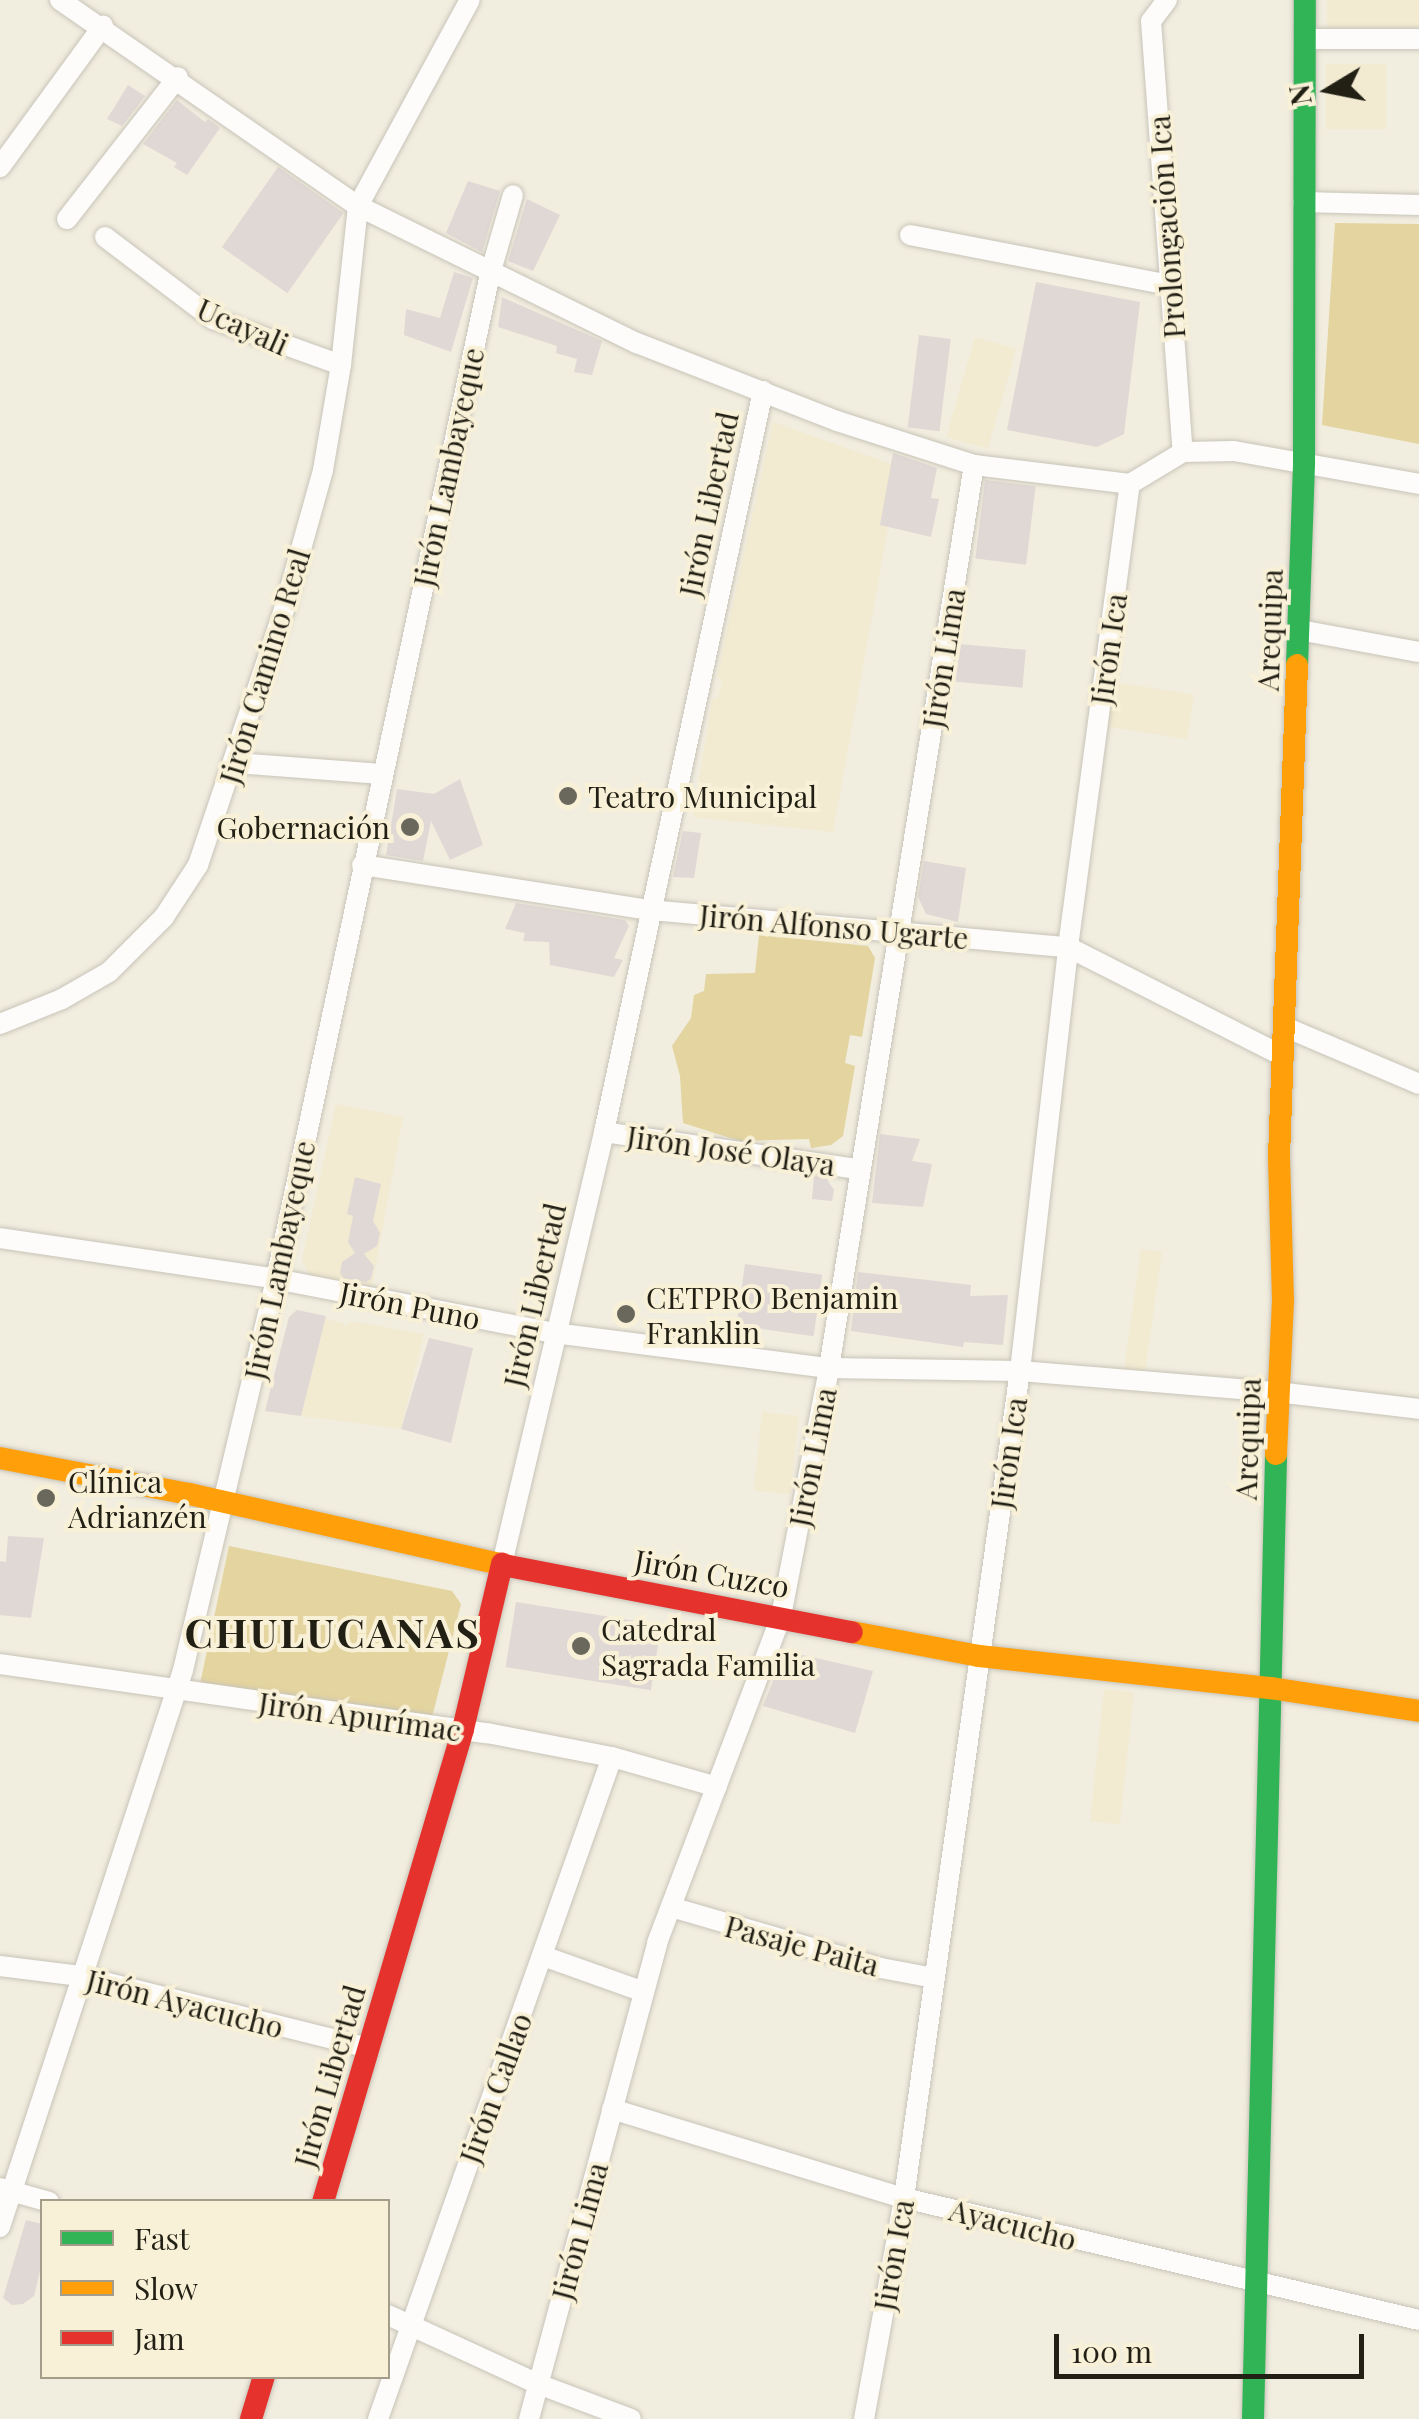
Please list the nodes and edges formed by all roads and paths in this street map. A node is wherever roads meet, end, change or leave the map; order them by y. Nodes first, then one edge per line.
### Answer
1 (60, 0) edge
2 (470, 0) edge
3 (1305, 0) edge
4 (1163, 2) edge
5 (104, 26) junction
6 (1306, 39) junction
7 (1419, 39) edge
8 (178, 78) junction
9 (0, 167) edge
10 (513, 195) dead end
11 (1303, 202) junction
12 (1419, 205) edge
13 (358, 206) junction
14 (67, 219) dead end
15 (910, 235) dead end
16 (105, 238) dead end
17 (490, 274) junction
18 (1170, 285) junction
19 (340, 365) junction
20 (764, 392) junction
21 (1182, 452) junction
22 (1304, 461) junction
23 (974, 465) junction
24 (1130, 484) junction
25 (1419, 484) edge
26 (1299, 630) junction
27 (1419, 652) edge
28 (236, 763) junction
29 (382, 774) junction
30 (362, 864) junction
31 (650, 910) junction
32 (900, 930) junction
33 (1068, 947) junction
34 (0, 1024) edge
35 (1285, 1028) junction
36 (1283, 1056) junction
37 (1419, 1084) edge
38 (604, 1132) junction
39 (858, 1169) junction
40 (0, 1238) edge
41 (276, 1279) junction
42 (554, 1333) junction
43 (829, 1368) junction
44 (1020, 1372) junction
45 (1277, 1392) junction
46 (1419, 1408) edge
47 (0, 1458) edge
48 (222, 1505) junction
49 (502, 1564) junction
50 (781, 1616) junction
51 (979, 1656) junction
52 (0, 1664) edge
53 (178, 1688) junction
54 (1271, 1688) junction
55 (1419, 1711) edge
56 (462, 1730) junction
57 (612, 1757) junction
58 (717, 1787) junction
59 (671, 1907) junction
60 (543, 1956) junction
61 (0, 1966) edge
62 (80, 1976) junction
63 (934, 1978) junction
64 (644, 1992) junction
65 (368, 2048) junction
66 (612, 2109) junction
67 (4, 2189) edge
68 (904, 2198) junction
69 (40, 2199) edge
70 (324, 2199) edge
71 (0, 2227) edge
72 (1255, 2283) junction
73 (390, 2316) edge
74 (1419, 2320) edge
75 (410, 2325) junction
76 (263, 2379) edge
77 (538, 2384) junction
78 (250, 2419) edge
79 (378, 2419) edge
80 (529, 2419) edge
81 (632, 2419) edge
82 (864, 2419) edge
83 (1252, 2419) edge

1 - 5 street
2 - 13 street
3 - 6 street, Arequipa
4 - 18 street, Prolongación Ica
5 - 8 street
5 - 9 street
6 - 7 street
6 - 11 street, Arequipa
8 - 13 street
8 - 14 street
10 - 17 street, Jirón Lambayeque
11 - 12 street
11 - 22 street, Arequipa
13 - 17 street
13 - 19 street, Jirón Camino Real
15 - 18 street
16 - 19 street, Ucayali
17 - 20 street
17 - 29 street, Jirón Lambayeque
18 - 21 street, Prolongación Ica
19 - 28 street, Jirón Camino Real
20 - 23 street
20 - 31 street, Jirón Libertad
21 - 22 street
21 - 24 street
22 - 25 street
22 - 26 street, Arequipa
23 - 24 street
23 - 32 street, Jirón Lima
24 - 33 street, Jirón Ica
26 - 27 street
26 - 35 street, Arequipa
28 - 29 street
28 - 34 street, Jirón Camino Real
29 - 30 street, Jirón Lambayeque
30 - 31 street, Jirón Alfonso Ugarte
30 - 41 street, Jirón Lambayeque
31 - 32 street, Jirón Alfonso Ugarte
31 - 38 street, Jirón Libertad
32 - 33 street, Jirón Alfonso Ugarte
32 - 39 street, Jirón Lima
33 - 36 street, Jirón Alfonso Ugarte
33 - 44 street, Jirón Ica
35 - 36 street, Arequipa
35 - 37 street
36 - 45 street, Arequipa
38 - 39 street, Jirón José Olaya
38 - 42 street, Jirón Libertad
39 - 43 street, Jirón Lima
40 - 41 street, Jirón Puno
41 - 42 street, Jirón Puno
41 - 48 street, Jirón Lambayeque
42 - 43 street, Jirón Puno
42 - 49 street, Jirón Libertad
43 - 44 street, Jirón Puno
43 - 50 street, Jirón Lima
44 - 45 street, Jirón Puno
44 - 51 street, Jirón Ica
45 - 46 street, Jirón Puno
45 - 54 street, Arequipa
47 - 48 street, Jirón Cuzco
48 - 49 street, Jirón Cuzco
48 - 53 street, Jirón Lambayeque
49 - 50 street, Jirón Cuzco
49 - 56 street, Jirón Libertad
50 - 51 street, Jirón Cuzco
50 - 58 street, Jirón Lima
51 - 54 street, Jirón Cuzco
51 - 63 street, Jirón Ica
52 - 53 street, Jirón Apurímac
53 - 56 street, Jirón Apurímac
53 - 62 street, Jirón Lambayeque
54 - 55 street, Jirón Cuzco
54 - 72 street, Arequipa
56 - 57 street, Jirón Apurímac
56 - 65 street, Jirón Libertad
57 - 58 street, Jirón Apurímac
57 - 60 street, Jirón Callao
58 - 59 street, Jirón Lima
59 - 63 street, Pasaje Paita
59 - 64 street, Jirón Lima
60 - 64 street
60 - 75 street, Jirón Callao
61 - 62 street, Jirón Ayacucho
62 - 65 street, Jirón Ayacucho
62 - 67 street, Jirón Lambayeque
63 - 68 street, Jirón Ica
64 - 66 street, Jirón Lima
65 - 70 street, Jirón Libertad
66 - 68 street, Ayacucho
66 - 77 street, Jirón Lima
67 - 69 street
67 - 71 street, Jirón Lambayeque
68 - 72 street, Ayacucho
68 - 82 street, Jirón Ica
72 - 74 street, Ayacucho
72 - 83 street, Arequipa
73 - 75 street
75 - 77 street
75 - 79 street, Jirón Callao
76 - 78 street
77 - 80 street, Jirón Lima
77 - 81 street

